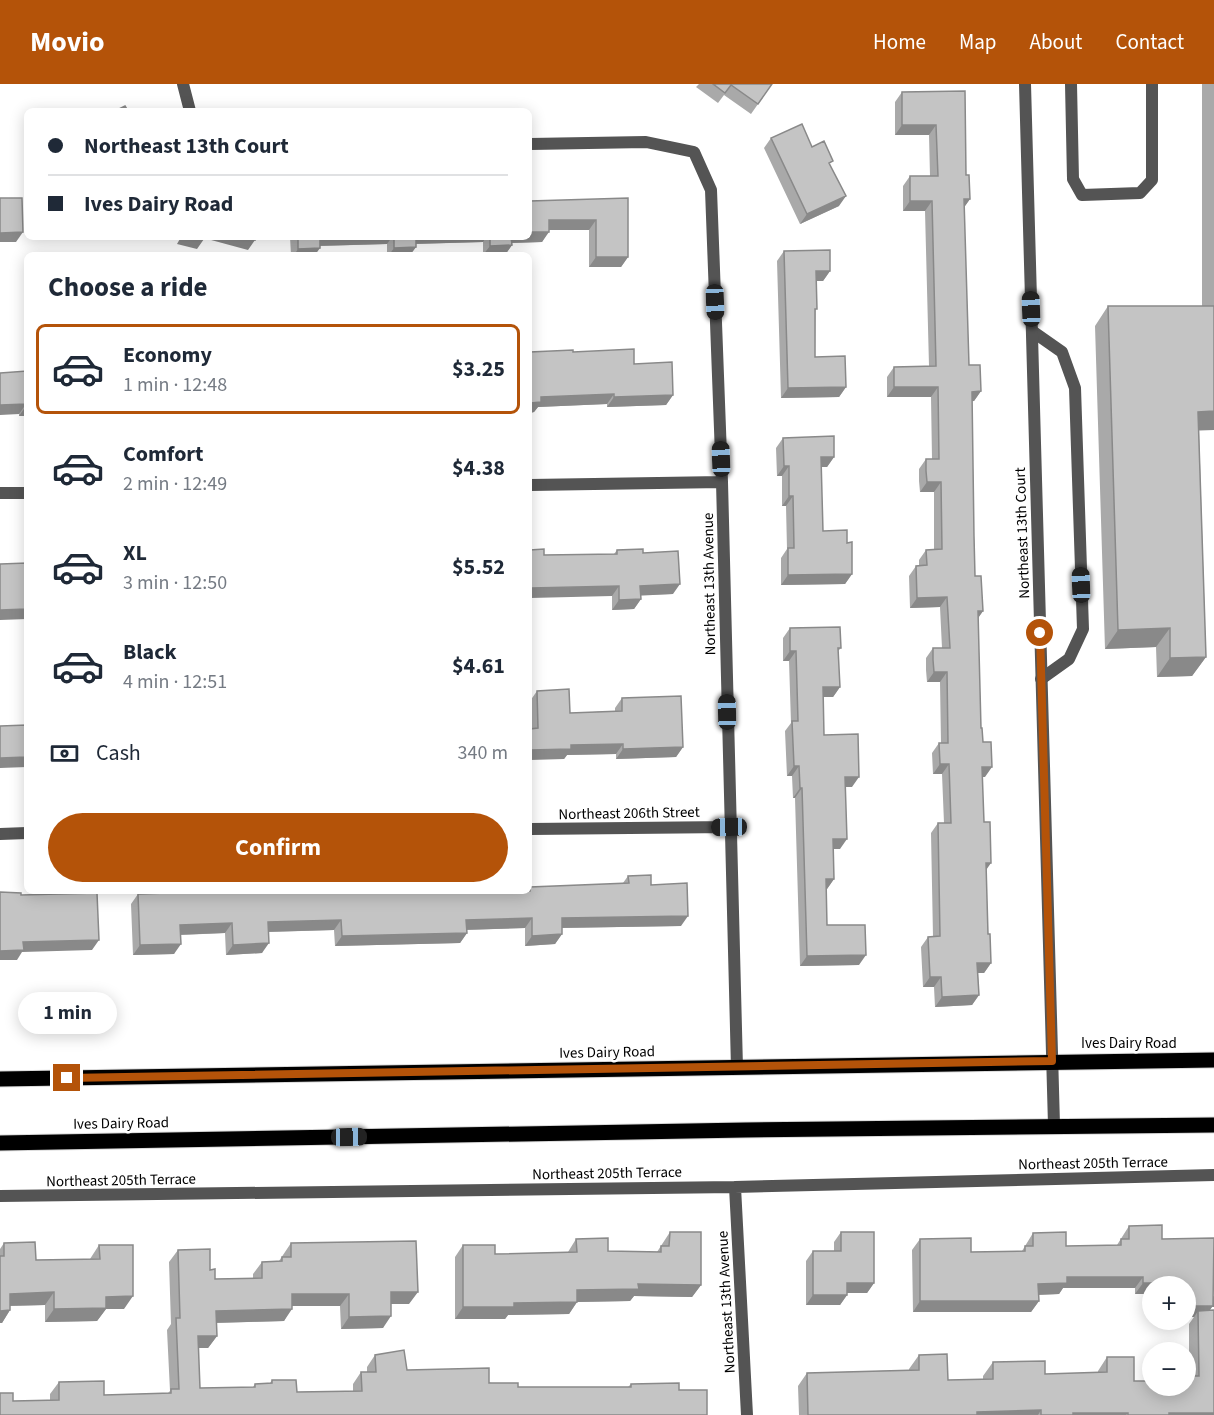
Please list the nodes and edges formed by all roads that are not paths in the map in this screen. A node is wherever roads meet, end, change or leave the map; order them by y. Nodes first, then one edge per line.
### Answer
1 (183, 84) edge
2 (1025, 84) edge
3 (1071, 84) edge
4 (1152, 84) edge
5 (189, 108) edge
6 (532, 144) edge
7 (1032, 331) junction
8 (722, 482) junction
9 (532, 485) edge
10 (0, 493) edge
11 (24, 493) edge
12 (1041, 679) junction
13 (729, 827) junction
14 (532, 829) edge
15 (0, 834) edge
16 (24, 834) edge
17 (1214, 1060) edge
18 (1052, 1061) junction
19 (736, 1068) junction
20 (0, 1079) edge
21 (1054, 1125) junction
22 (1214, 1125) edge
23 (0, 1143) edge
24 (1214, 1175) edge
25 (735, 1187) junction
26 (0, 1196) edge
27 (747, 1415) edge

1 - 5 street
2 - 7 street, Northeast 13th Court
3 - 4 street
6 - 8 street, Northeast 13th Avenue
7 - 12 street, Northeast 13th Court
7 - 12 street
8 - 9 street
8 - 13 street, Northeast 13th Avenue
10 - 11 street
12 - 18 street, Northeast 13th Court
13 - 14 street, Northeast 206th Street
13 - 19 street, Northeast 13th Avenue
15 - 16 street
17 - 18 main road, Ives Dairy Road
18 - 19 main road, Ives Dairy Road
18 - 21 street, Northeast 13th Court
19 - 20 main road, Ives Dairy Road
21 - 22 main road, Ives Dairy Road
21 - 23 main road, Ives Dairy Road
24 - 25 street, Northeast 205th Terrace
25 - 26 street, Northeast 205th Terrace
25 - 27 street, Northeast 13th Avenue

